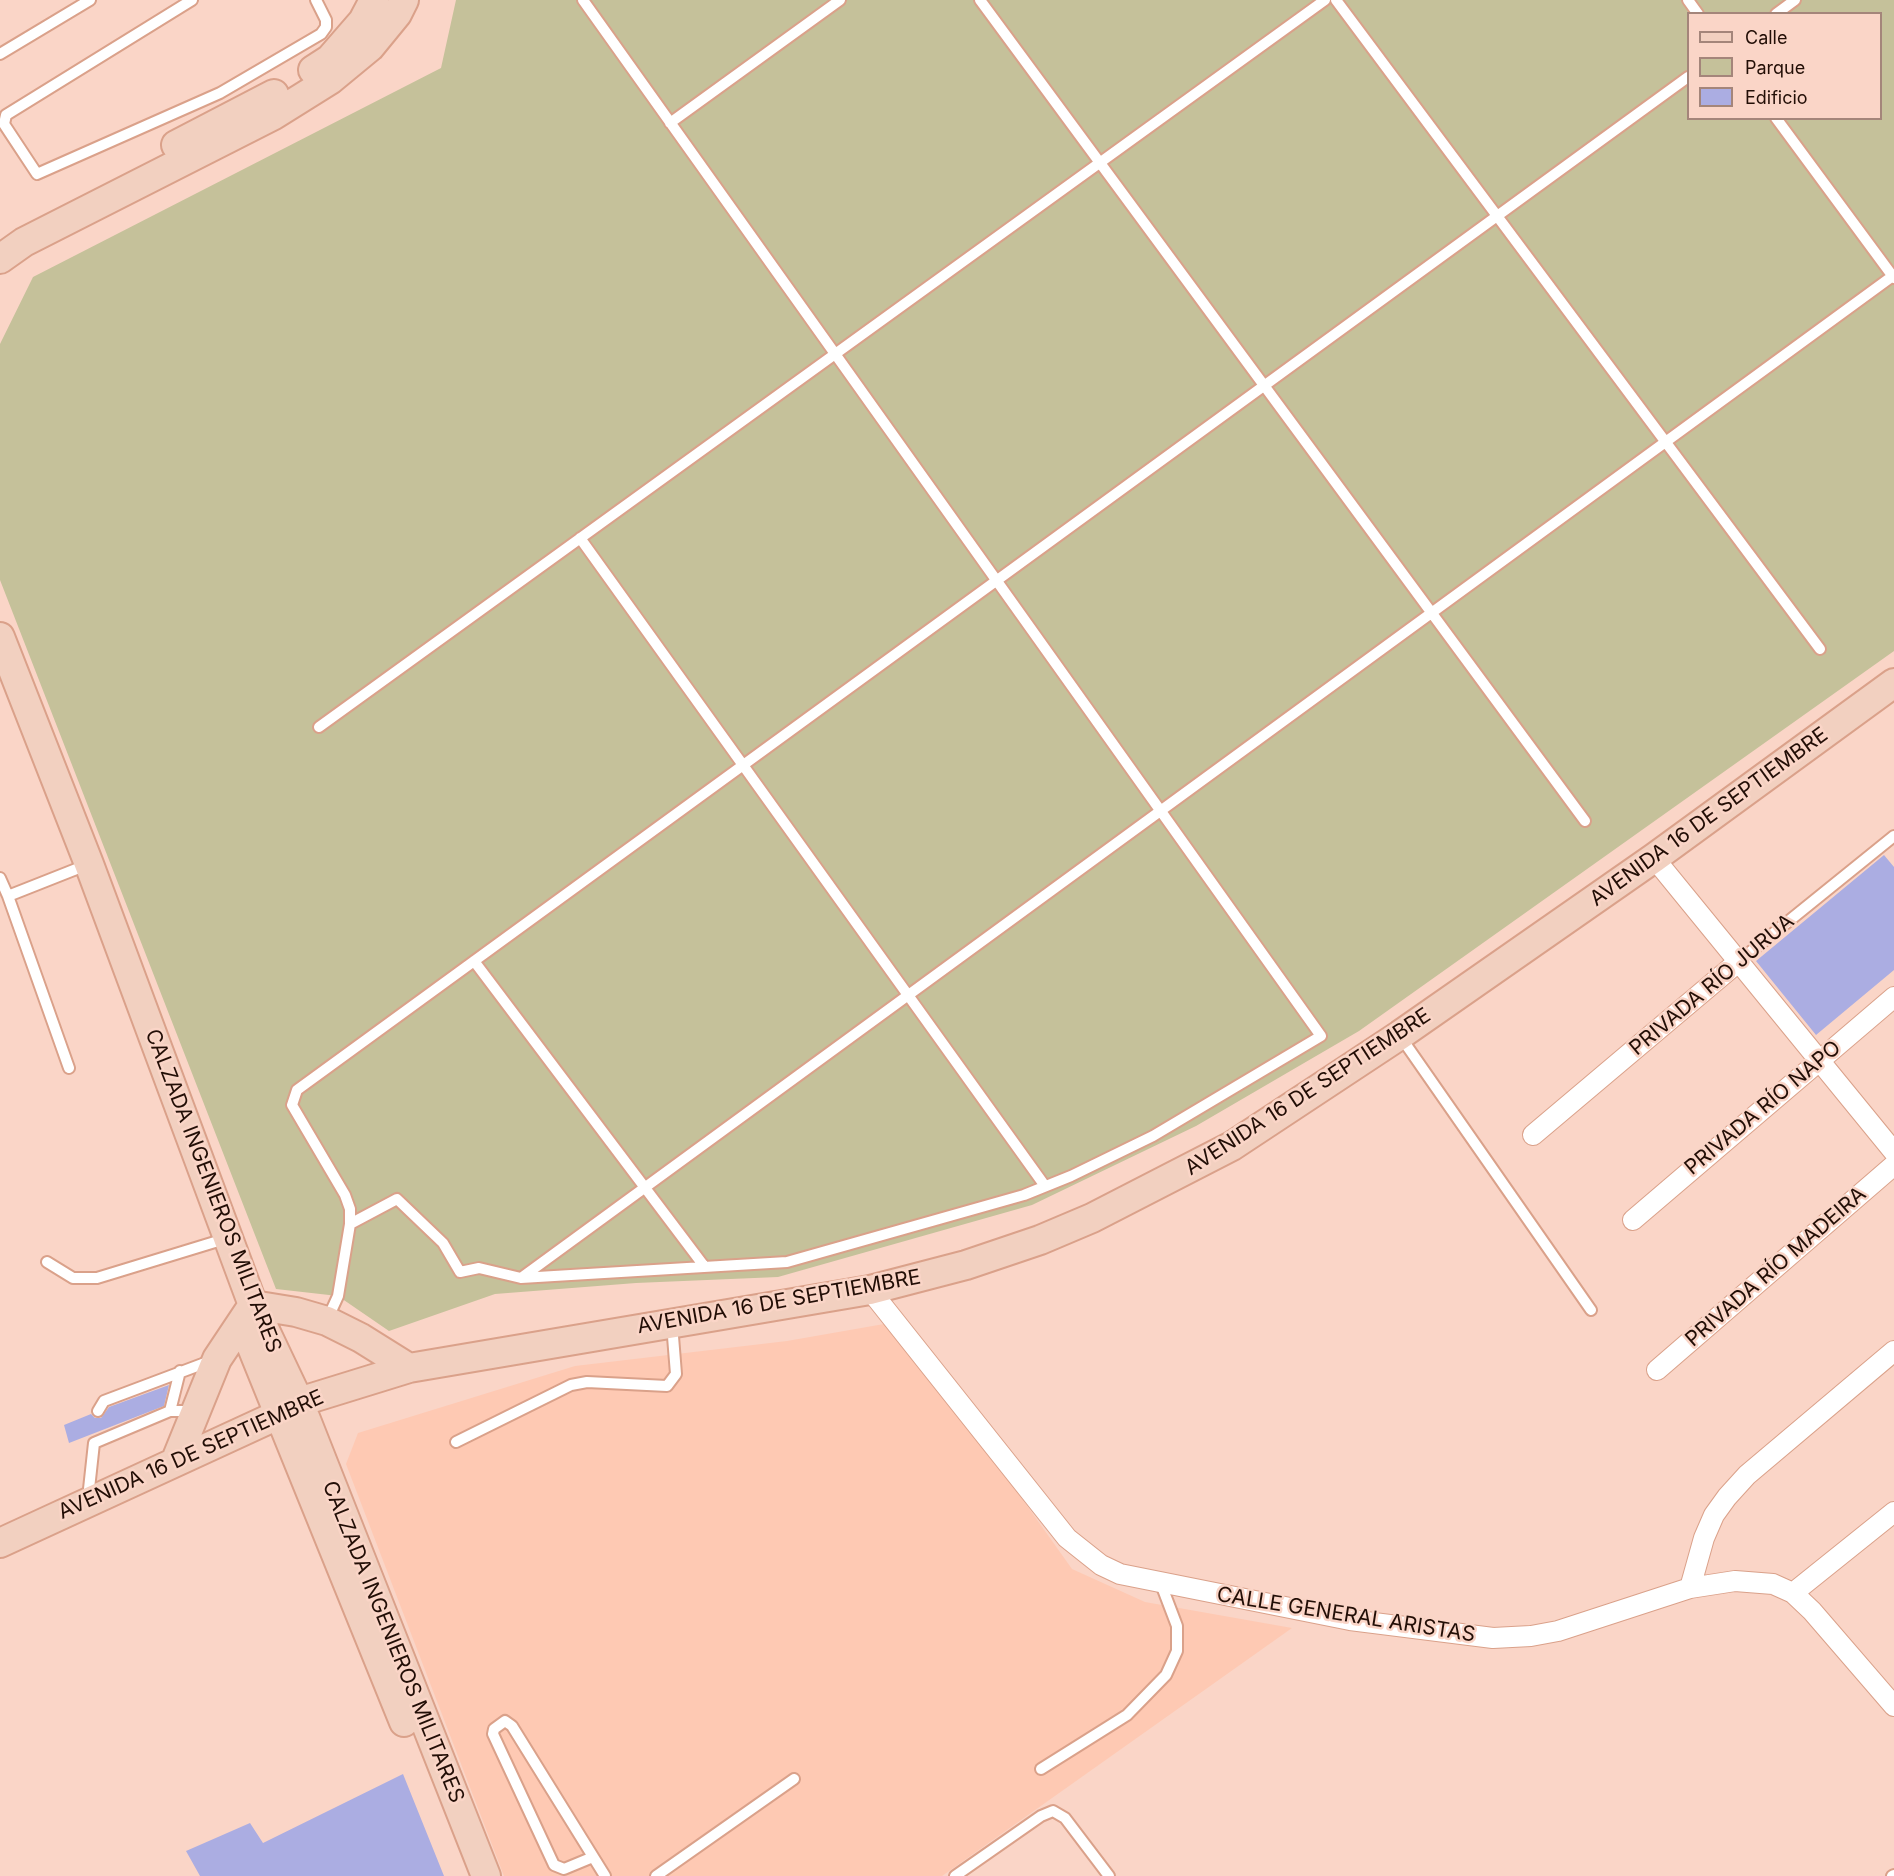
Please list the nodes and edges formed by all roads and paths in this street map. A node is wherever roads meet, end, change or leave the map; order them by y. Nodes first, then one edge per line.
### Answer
1 (90, 0) edge
2 (192, 0) edge
3 (316, 0) edge
4 (374, 0) edge
5 (404, 0) edge
6 (583, 0) edge
7 (840, 0) edge
8 (980, 0) edge
9 (1325, 0) edge
10 (1336, 0) edge
11 (1795, 0) edge
12 (1779, 12) edge
13 (0, 54) edge
14 (1687, 79) edge
15 (1777, 120) edge
16 (670, 123) junction
17 (1100, 163) junction
18 (1498, 216) junction
19 (0, 242) edge
20 (0, 259) edge
21 (1894, 276) edge
22 (835, 354) junction
23 (1264, 386) junction
24 (1666, 442) junction
25 (580, 538) junction
26 (997, 581) junction
27 (1432, 613) junction
28 (0, 637) edge
29 (1820, 649) dead end
30 (0, 677) edge
31 (1894, 683) edge
32 (319, 727) dead end
33 (743, 765) junction
34 (1161, 811) junction
35 (1585, 821) dead end
36 (1894, 836) edge
37 (1654, 858) junction
38 (81, 867) junction
39 (0, 878) edge
40 (8, 896) junction
41 (474, 961) junction
42 (1738, 962) junction
43 (908, 996) junction
44 (1894, 997) edge
45 (1400, 1035) junction
46 (1818, 1061) junction
47 (69, 1068) dead end
48 (1533, 1136) dead end
49 (1894, 1152) edge
50 (1894, 1165) edge
51 (1045, 1186) junction
52 (644, 1188) junction
53 (1633, 1220) dead end
54 (350, 1224) junction
55 (222, 1240) junction
56 (47, 1262) dead end
57 (704, 1266) junction
58 (521, 1278) junction
59 (870, 1290) junction
60 (1591, 1310) dead end
61 (248, 1314) junction
62 (327, 1321) junction
63 (672, 1322) junction
64 (1894, 1351) edge
65 (217, 1359) junction
66 (409, 1368) junction
67 (1657, 1370) dead end
68 (180, 1371) junction
69 (289, 1408) junction
70 (98, 1411) dead end
71 (182, 1411) junction
72 (456, 1442) dead end
73 (176, 1460) junction
74 (87, 1502) junction
75 (1894, 1512) edge
76 (0, 1543) edge
77 (1161, 1584) junction
78 (1690, 1588) junction
79 (1793, 1593) junction
80 (1894, 1706) edge
81 (1041, 1769) dead end
82 (794, 1779) dead end
83 (592, 1857) junction
84 (466, 1876) edge
85 (486, 1876) edge
86 (605, 1876) edge
87 (656, 1876) edge
88 (955, 1876) edge
89 (1109, 1876) edge

1 - 13 lane
2 - 3 lane
4 - 19 main road
5 - 20 main road
6 - 16 lane
7 - 16 lane
8 - 17 lane
9 - 17 lane
10 - 18 lane
11 - 12 lane
14 - 18 lane
15 - 21 lane
16 - 22 lane
17 - 22 lane
17 - 23 lane
18 - 23 lane
18 - 24 lane
21 - 24 lane
22 - 25 lane
22 - 26 lane
23 - 26 lane
23 - 27 lane
24 - 27 lane
24 - 29 lane
25 - 32 lane
25 - 33 lane
26 - 33 lane
26 - 34 lane
27 - 34 lane
27 - 35 lane
28 - 38 main road, CALZADA INGENIEROS MILITARES
30 - 38 main road, CALZADA INGENIEROS MILITARES
31 - 37 main road, AVENIDA 16 DE SEPTIEMBRE
33 - 41 lane
33 - 43 lane
34 - 43 lane
34 - 51 lane
36 - 42 lane, PRIVADA RÍO JURUA
37 - 42 street
37 - 45 main road, AVENIDA 16 DE SEPTIEMBRE
38 - 40 lane
38 - 55 main road, CALZADA INGENIEROS MILITARES
39 - 40 lane
40 - 47 lane
41 - 52 lane
41 - 54 lane
42 - 46 street
42 - 48 street, PRIVADA RÍO JURUA
43 - 51 lane
43 - 52 lane
44 - 46 street, PRIVADA RÍO NAPO
45 - 59 main road, AVENIDA 16 DE SEPTIEMBRE
45 - 60 lane
46 - 49 street
46 - 53 street, PRIVADA RÍO NAPO
50 - 67 street, PRIVADA RÍO MADEIRA
51 - 57 lane
52 - 57 lane
52 - 58 lane
54 - 58 lane
54 - 62 lane
55 - 56 lane
55 - 61 main road, CALZADA INGENIEROS MILITARES
57 - 58 lane
59 - 63 main road, AVENIDA 16 DE SEPTIEMBRE
59 - 77 street, CALLE GENERAL ARISTAS
61 - 62 main road
61 - 65 main road
61 - 69 main road, CALZADA INGENIEROS MILITARES
62 - 66 main road
63 - 66 main road, AVENIDA 16 DE SEPTIEMBRE
63 - 72 lane
64 - 78 street
65 - 68 lane
65 - 71 main road
66 - 69 main road, AVENIDA 16 DE SEPTIEMBRE
68 - 70 lane
68 - 71 lane
69 - 73 main road, AVENIDA 16 DE SEPTIEMBRE
69 - 84 main road, CALZADA INGENIEROS MILITARES
69 - 85 main road, CALZADA INGENIEROS MILITARES
71 - 73 main road
71 - 74 lane
73 - 74 main road, AVENIDA 16 DE SEPTIEMBRE
74 - 76 main road, AVENIDA 16 DE SEPTIEMBRE
75 - 79 street
77 - 78 street, CALLE GENERAL ARISTAS
77 - 81 lane
78 - 79 street, CALLE GENERAL ARISTAS
79 - 80 street, CALLE GENERAL ARISTAS
82 - 87 lane
83 - 83 lane
83 - 86 lane
88 - 89 lane

